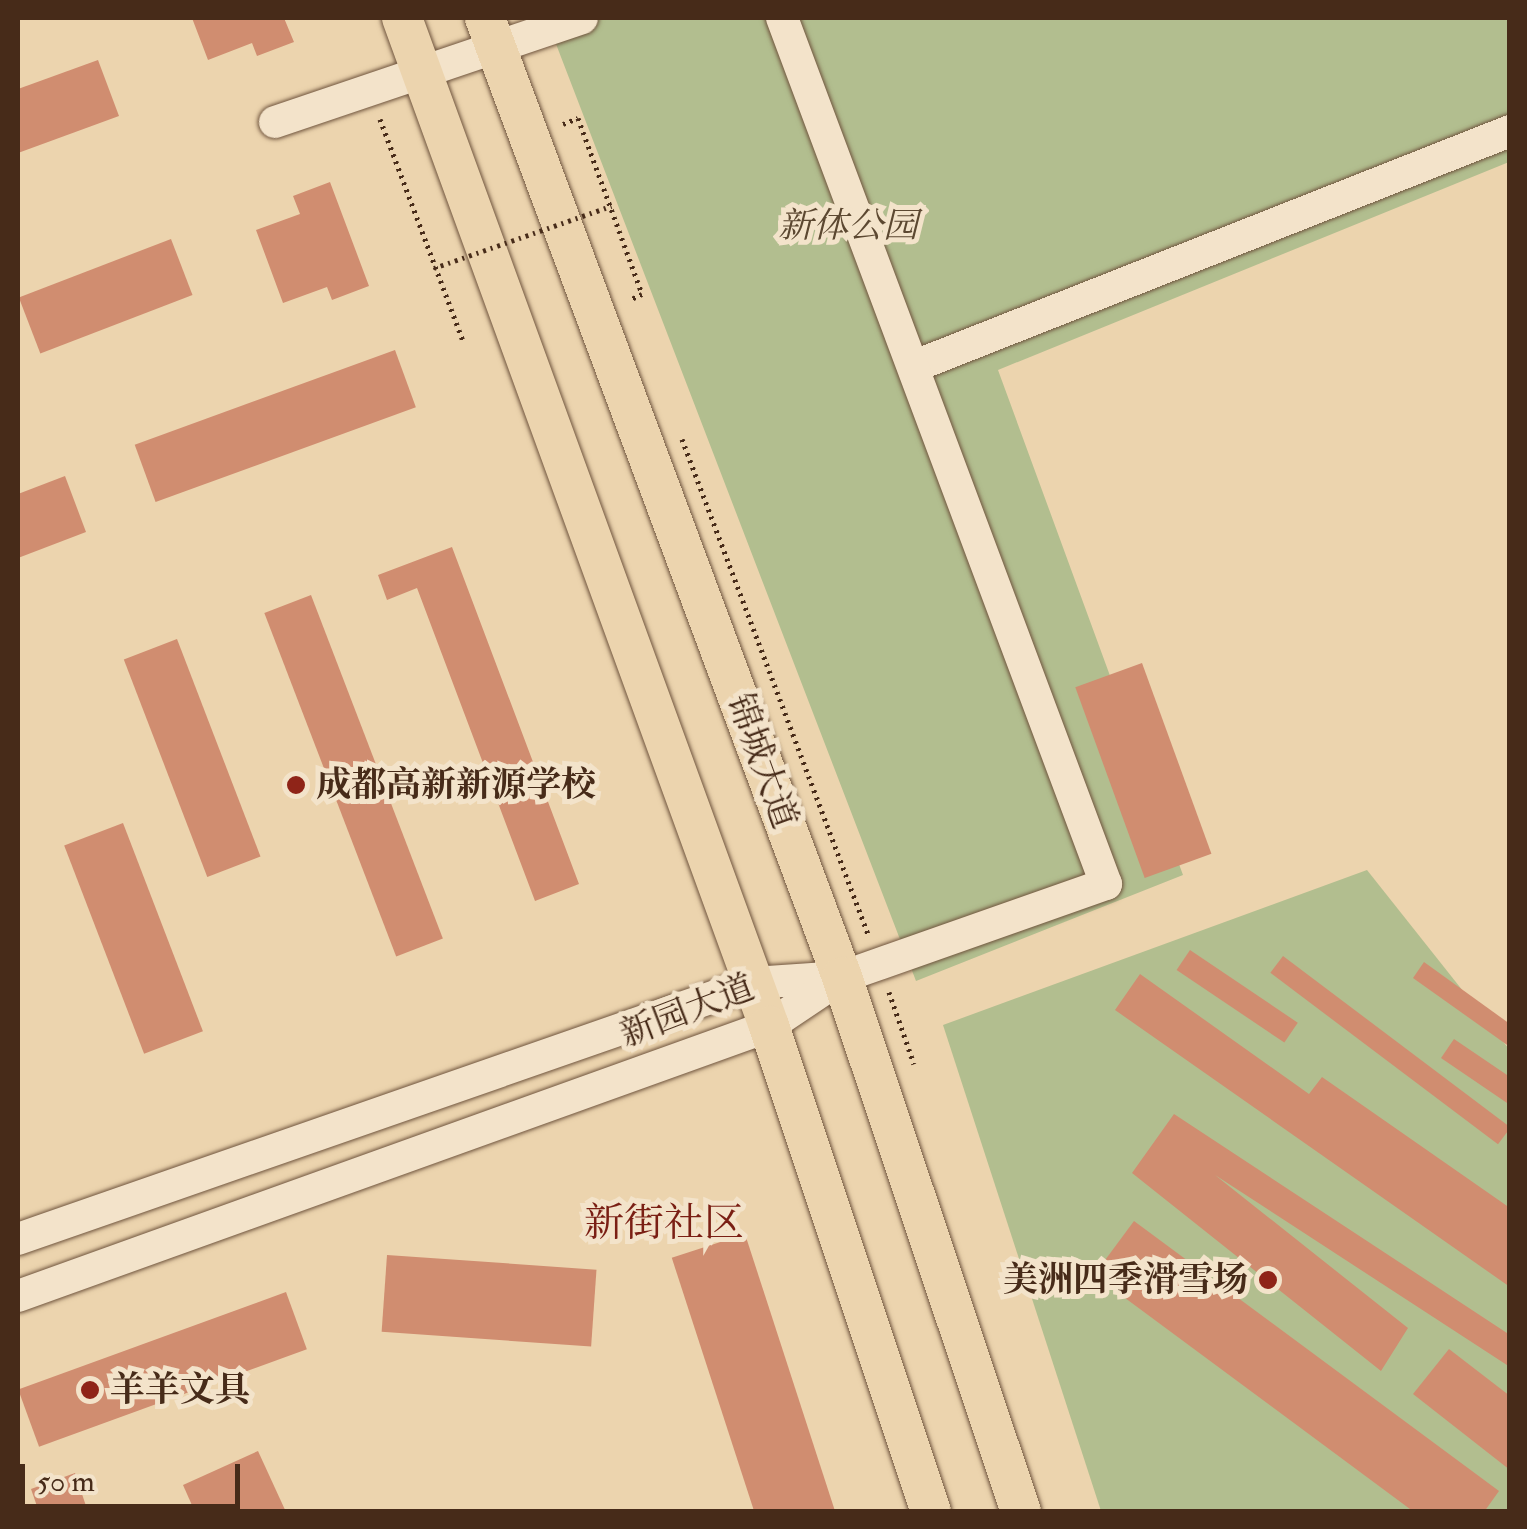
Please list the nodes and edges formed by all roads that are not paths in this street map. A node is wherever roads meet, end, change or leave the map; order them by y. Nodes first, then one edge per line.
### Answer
1 (402, 18) edge
2 (582, 18) edge
3 (782, 18) edge
4 (490, 32) edge
5 (422, 72) junction
6 (275, 122) dead end
7 (1510, 131) edge
8 (914, 366) junction
9 (861, 970) junction
10 (753, 983) junction
11 (769, 1026) junction
12 (18, 1239) edge
13 (18, 1296) edge
14 (930, 1512) edge
15 (1021, 1512) edge

1 - 5 main road
2 - 4 street
3 - 8 street
4 - 5 street
4 - 9 main road, 锦城大道
5 - 6 street
5 - 10 main road
7 - 8 street
8 - 9 street
9 - 10 street, 新园大道
9 - 11 street, 新园大道
9 - 15 main road, 锦城大道
10 - 11 main road
10 - 12 street, 新园大道
11 - 13 street, 新园大道
11 - 14 main road

